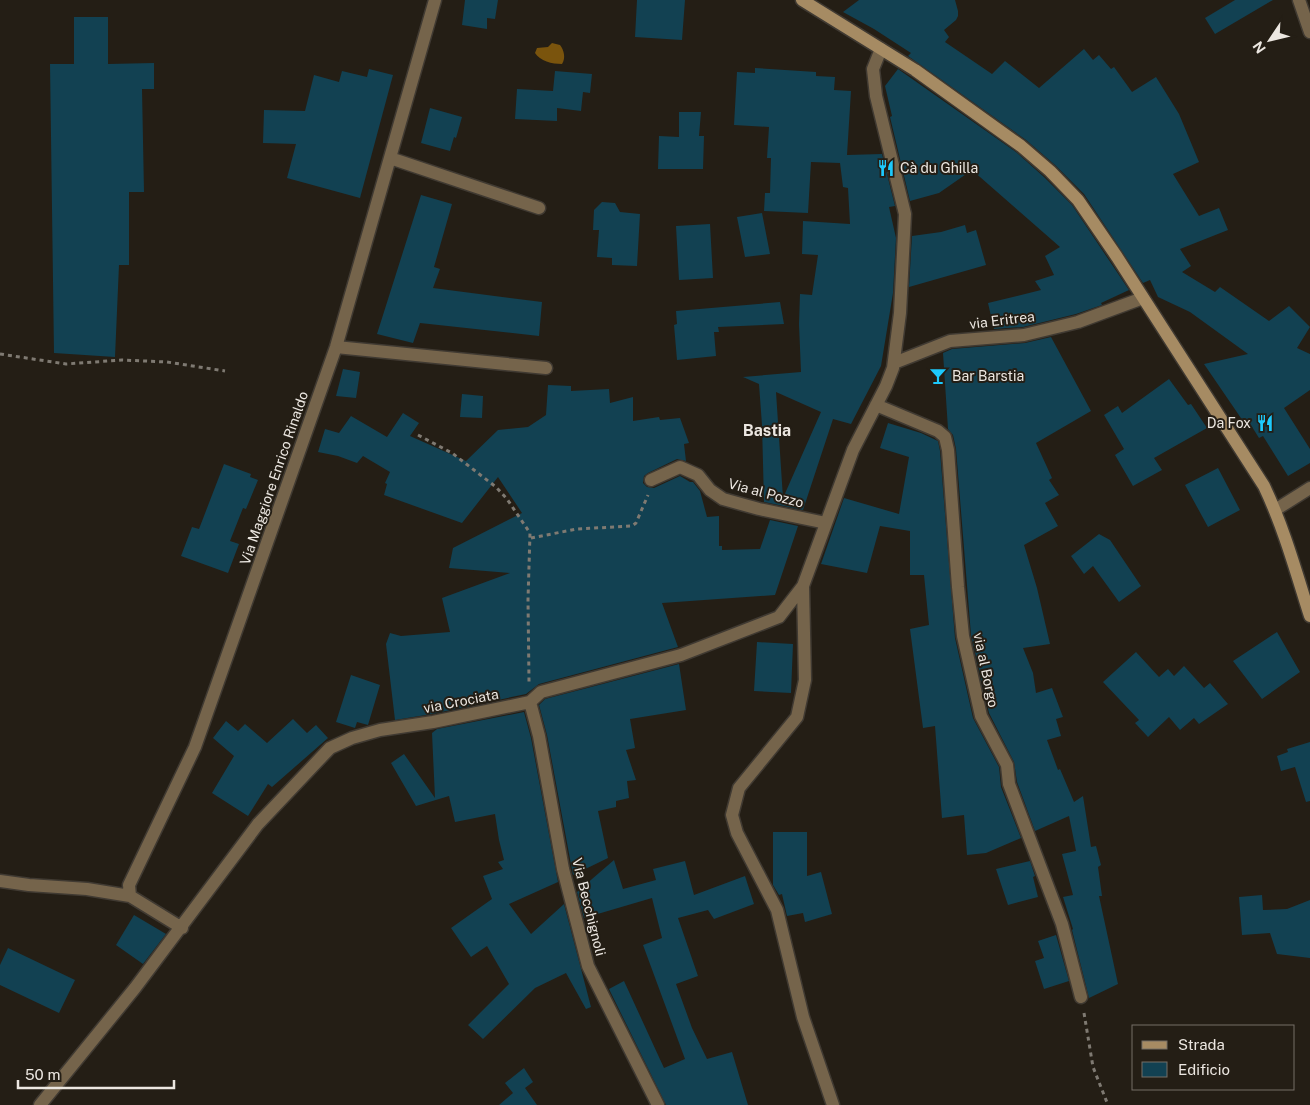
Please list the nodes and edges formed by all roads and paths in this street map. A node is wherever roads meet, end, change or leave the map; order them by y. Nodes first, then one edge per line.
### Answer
1 (435, 0) edge
2 (802, 0) edge
3 (1299, 0) edge
4 (1310, 32) edge
5 (881, 49) junction
6 (390, 158) junction
7 (539, 208) dead end
8 (1143, 298) junction
9 (336, 347) junction
10 (0, 354) edge
11 (894, 363) junction
12 (546, 368) dead end
13 (225, 371) dead end
14 (876, 406) junction
15 (418, 435) dead end
16 (651, 480) joint
17 (1310, 488) edge
18 (1275, 510) junction
19 (826, 523) junction
20 (531, 538) junction
21 (803, 586) junction
22 (1310, 616) edge
23 (530, 702) junction
24 (0, 882) edge
25 (130, 896) junction
26 (182, 928) junction
27 (1081, 997) joint
28 (40, 1105) edge
29 (658, 1105) edge
30 (833, 1105) edge
31 (1108, 1105) edge

1 - 6 street, Via Maggiore Enrico Rinaldo
2 - 5 main road
3 - 4 street
5 - 8 main road
5 - 11 street
6 - 7 street
6 - 9 street, Via Maggiore Enrico Rinaldo
8 - 11 street, via Eritrea
8 - 18 main road
9 - 12 street
9 - 25 street, Via Maggiore Enrico Rinaldo
10 - 13 path
11 - 14 street
14 - 19 street
14 - 27 street, via al Borgo
15 - 20 path
16 - 19 street, Via al Pozzo
16 - 20 path
17 - 18 street
18 - 22 main road
19 - 21 street
20 - 23 path
21 - 23 street, via Crociata
21 - 30 street
23 - 26 street, via Crociata
23 - 29 street, Via Becchignoli
24 - 25 street
25 - 26 street
26 - 28 street, via Crociata
27 - 31 path

